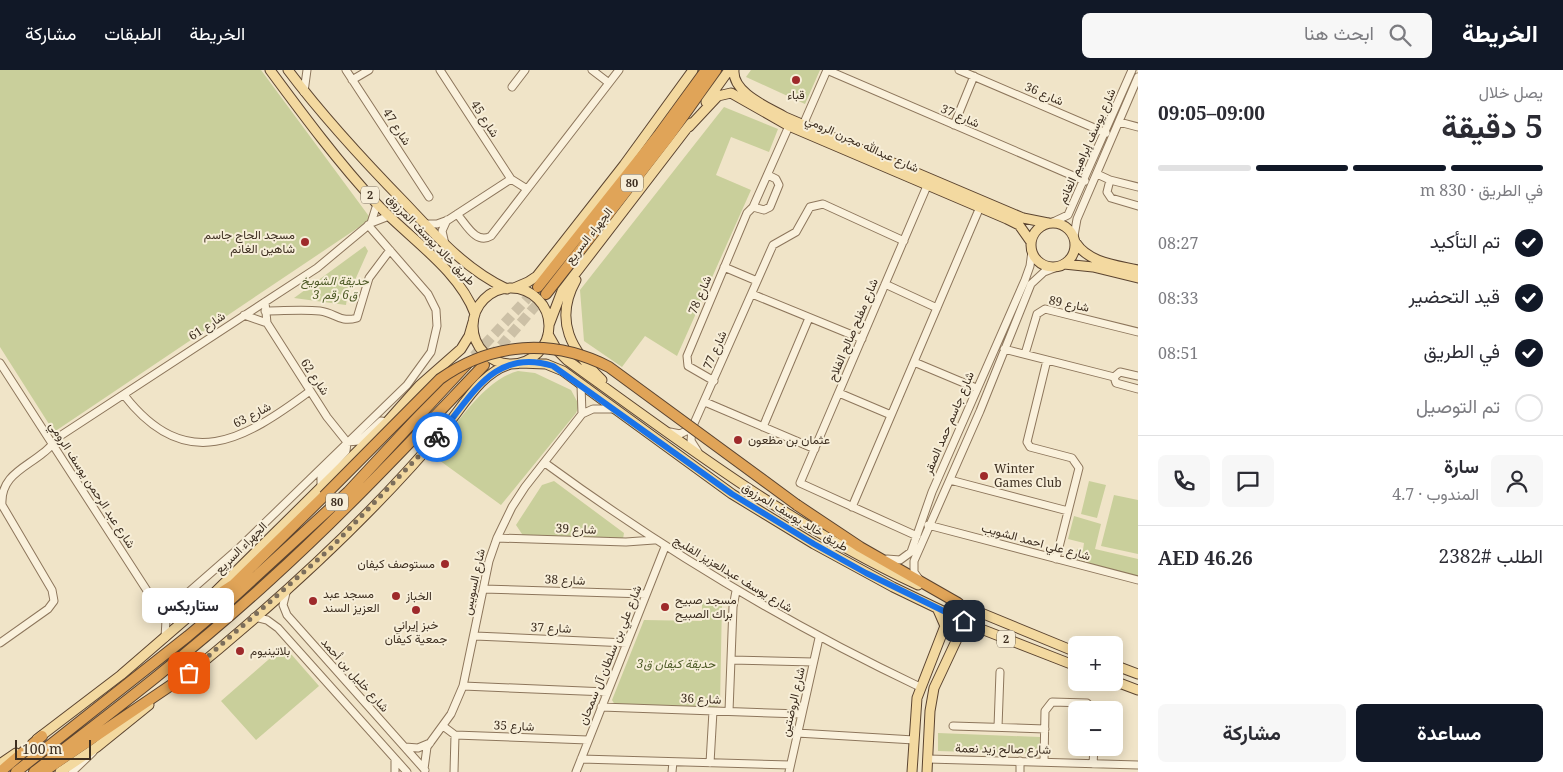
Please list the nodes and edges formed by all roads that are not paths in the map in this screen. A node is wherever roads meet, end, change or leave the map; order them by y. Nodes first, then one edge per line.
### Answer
1 (270, 70) edge
2 (288, 70) edge
3 (306, 70) edge
4 (346, 70) edge
5 (369, 70) edge
6 (440, 70) edge
7 (525, 70) edge
8 (592, 70) edge
9 (620, 70) edge
10 (706, 70) edge
11 (716, 70) edge
12 (729, 70) edge
13 (734, 70) edge
14 (827, 70) edge
15 (959, 70) edge
16 (1132, 70) edge
17 (692, 72) edge
18 (974, 76) junction
19 (1138, 77) edge
20 (352, 80) junction
21 (736, 83) junction
22 (609, 84) junction
23 (512, 87) dead end
24 (304, 92) junction
25 (731, 93) junction
26 (1119, 122) junction
27 (803, 125) junction
28 (954, 125) junction
29 (1137, 125) edge
30 (789, 126) junction
31 (689, 127) junction
32 (1106, 133) junction
33 (1097, 174) junction
34 (768, 175) junction
35 (511, 179) junction
36 (1110, 180) junction
37 (1085, 182) junction
38 (927, 186) junction
39 (1138, 187) edge
40 (527, 189) junction
41 (429, 197) dead end
42 (377, 204) junction
43 (1138, 206) edge
44 (753, 207) junction
45 (980, 207) junction
46 (457, 214) junction
47 (389, 216) junction
48 (448, 220) junction
49 (1051, 223) junction
50 (369, 224) junction
51 (425, 224) junction
52 (1075, 239) junction
53 (904, 241) junction
54 (445, 244) junction
55 (1031, 246) junction
56 (596, 247) junction
57 (390, 250) junction
58 (1060, 266) junction
59 (724, 267) junction
60 (1138, 270) edge
61 (1138, 278) edge
62 (757, 281) junction
63 (885, 284) junction
64 (538, 286) tunnel mouth
65 (510, 289) junction
66 (546, 294) tunnel mouth
67 (752, 294) junction
68 (265, 302) junction
69 (937, 308) junction
70 (266, 311) junction
71 (244, 315) junction
72 (474, 318) junction
73 (809, 318) junction
74 (267, 323) junction
75 (549, 330) junction
76 (1138, 332) edge
77 (862, 339) junction
78 (1004, 349) junction
79 (1025, 354) junction
80 (474, 356) tunnel mouth
81 (1048, 360) junction
82 (914, 362) junction
83 (0, 363) edge
84 (516, 363) junction
85 (484, 365) tunnel mouth
86 (983, 372) junction
87 (994, 376) junction
88 (1114, 376) junction
89 (1138, 376) edge
90 (714, 381) junction
91 (581, 385) junction
92 (976, 388) junction
93 (1138, 389) edge
94 (310, 391) junction
95 (839, 393) junction
96 (124, 395) junction
97 (622, 400) junction
98 (704, 402) junction
99 (613, 409) junction
100 (582, 414) junction
101 (891, 415) junction
102 (387, 422) junction
103 (763, 427) junction
104 (692, 428) junction
105 (663, 430) junction
106 (347, 442) junction
107 (53, 444) junction
108 (815, 448) junction
109 (702, 457) junction
110 (545, 463) junction
111 (950, 480) junction
112 (321, 485) junction
113 (932, 492) junction
114 (732, 494) junction
115 (943, 496) junction
116 (852, 507) junction
117 (1068, 511) junction
118 (800, 521) junction
119 (928, 526) junction
120 (916, 536) junction
121 (497, 538) junction
122 (654, 540) junction
123 (665, 547) junction
124 (860, 547) junction
125 (1056, 559) junction
126 (1138, 580) edge
127 (921, 582) junction
128 (288, 587) junction
129 (483, 589) junction
130 (736, 591) junction
131 (646, 594) junction
132 (958, 603) junction
133 (202, 605) junction
134 (159, 609) junction
135 (938, 609) junction
136 (254, 617) junction
137 (288, 618) junction
138 (166, 620) junction
139 (185, 620) junction
140 (976, 627) junction
141 (278, 628) junction
142 (475, 636) junction
143 (819, 638) junction
144 (165, 639) junction
145 (0, 643) edge
146 (627, 643) junction
147 (937, 648) junction
148 (1068, 649) edge
149 (949, 654) junction
150 (731, 660) junction
151 (813, 662) junction
152 (1068, 662) edge
153 (1123, 668) edge
154 (1000, 672) dead end
155 (189, 673) junction
156 (1138, 674) edge
157 (1123, 683) edge
158 (463, 686) junction
159 (920, 687) junction
160 (1137, 690) edge
161 (607, 692) junction
162 (1068, 702) edge
163 (602, 707) junction
164 (916, 710) junction
165 (713, 711) junction
166 (729, 711) junction
167 (930, 711) junction
168 (801, 714) junction
169 (914, 725) junction
170 (929, 725) junction
171 (443, 726) junction
172 (953, 726) dead end
173 (386, 727) junction
174 (998, 727) junction
175 (1045, 729) junction
176 (797, 733) junction
177 (455, 735) junction
178 (42, 736) junction
179 (375, 736) junction
180 (395, 737) junction
181 (588, 740) junction
182 (914, 740) junction
183 (430, 742) junction
184 (97, 747) junction
185 (384, 747) junction
186 (405, 747) junction
187 (1094, 756) edge
188 (395, 759) junction
189 (581, 759) junction
190 (928, 759) junction
191 (1020, 761) junction
192 (1044, 761) junction
193 (673, 762) junction
194 (710, 763) junction
195 (0, 764) edge
196 (1093, 764) junction
197 (1138, 765) edge
198 (790, 768) edge
199 (425, 771) edge
200 (0, 772) edge
201 (16, 772) edge
202 (34, 772) edge
203 (43, 772) edge
204 (60, 772) edge
205 (72, 772) edge
206 (395, 772) edge
207 (407, 772) edge
208 (454, 772) edge
209 (576, 772) edge
210 (672, 772) edge
211 (912, 772) edge
212 (927, 772) edge
213 (1020, 772) edge

1 - 42 main road, طريق خالد يوسف المرزوق / 2
2 - 24 main road, طريق خالد يوسف المرزوق / 2
3 - 24 street
4 - 20 street, شارع 47
5 - 20 street
6 - 35 street, شارع 45
7 - 23 street
8 - 22 street
9 - 22 street
10 - 64 highway, الجهراء السريع / 80
11 - 66 highway, الجهراء السريع / 80
12 - 31 main road, الجهراء السريع
13 - 21 main road
14 - 27 street
14 - 28 street, شارع 37
15 - 18 street, شارع 36
16 - 32 street, شارع يوسف إبراهيم الغانم
17 - 65 main road, الجهراء السريع
18 - 28 street
18 - 32 street, شارع 36
19 - 26 street, شارع يوسف إبراهيم الغانم
20 - 41 street, شارع 47
21 - 25 main road
21 - 27 main road, شارع عبدالله مجرن الرومي
22 - 40 street
24 - 51 main road, طريق خالد يوسف المرزوق / 2
25 - 30 main road, شارع عبدالله مجرن الرومي
25 - 31 main road
26 - 29 street
26 - 33 street, شارع يوسف إبراهيم الغانم
27 - 49 main road, شارع عبدالله مجرن الرومي
28 - 37 street, شارع 37
30 - 34 street, شارع 78
30 - 38 main road, شارع عبدالله مجرن الرومي
31 - 56 main road, الجهراء السريع
32 - 37 street, شارع يوسف إبراهيم الغانم
33 - 36 street
33 - 52 street, شارع يوسف إبراهيم الغانم
34 - 44 street, شارع 78
34 - 44 street
35 - 40 street
35 - 46 street
36 - 39 street
36 - 43 street
37 - 49 street, شارع يوسف إبراهيم الغانم
38 - 45 main road, شارع عبدالله مجرن الرومي
38 - 53 street, شارع مفلح صالح الفلاح
40 - 46 street
42 - 47 main road, طريق خالد يوسف المرزوق / 2
42 - 50 street
44 - 59 street, شارع 78
45 - 55 main road, شارع عبدالله مجرن الرومي
45 - 69 street
46 - 48 street
47 - 50 street, شارع 61
47 - 72 main road, طريق خالد يوسف المرزوق / 2
48 - 51 street
48 - 54 street
49 - 52 main road
49 - 55 main road
50 - 57 street
50 - 68 street, شارع 61
51 - 54 main road, طريق خالد يوسف المرزوق / 2
52 - 58 main road
52 - 60 main road
53 - 62 street, شارع 77
53 - 63 street, شارع مفلح صالح الفلاح
54 - 65 main road, طريق خالد يوسف المرزوق / 2
55 - 58 main road
55 - 86 street, شارع جاسم حمد الصقر
56 - 75 main road, الجهراء السريع
56 - 97 main road
57 - 70 street
57 - 106 street, الجهراء السريع
58 - 61 main road
58 - 78 street, شارع جاسم حمد الصقر
59 - 62 street
59 - 90 street, شارع 78
62 - 67 street, شارع 77
63 - 69 street
63 - 77 street, شارع مفلح صالح الفلاح
65 - 72 main road
65 - 75 main road
67 - 73 street
67 - 90 street, شارع 77
68 - 70 street, شارع 62
68 - 71 street, شارع 61
69 - 82 street
70 - 74 street, شارع 62
71 - 74 street
71 - 96 street, شارع 61
72 - 84 main road
72 - 102 main road, الجهراء السريع
73 - 77 street
73 - 103 street
74 - 94 street, شارع 62
75 - 84 main road
75 - 97 main road, طريق خالد يوسف المرزوق / 2
76 - 79 street, شارع 89
77 - 95 street, شارع مفلح صالح الفلاح
78 - 79 street
78 - 87 street, شارع جاسم حمد الصقر
79 - 81 street
80 - 201 highway, 80
81 - 88 street
81 - 117 street
82 - 92 street
82 - 101 street
83 - 107 street, شارع عبد الرحمن يوسف الرومي
84 - 91 main road, طريق خالد يوسف المرزوق / 2
84 - 128 main road
85 - 202 highway, 80
86 - 87 street
86 - 92 street, شارع جاسم حمد الصقر
87 - 111 street, شارع جاسم حمد الصقر
88 - 89 street
88 - 93 street
90 - 98 street, شارع 77
91 - 99 main road, طريق خالد يوسف المرزوق / 2
91 - 100 street
92 - 113 street, شارع جاسم حمد الصقر
94 - 96 street, شارع 63
94 - 106 street, شارع 62
95 - 101 street
95 - 108 street, شارع مفلح صالح الفلاح
96 - 107 street, شارع 61
97 - 105 main road, طريق خالد يوسف المرزوق / 2
98 - 103 street
98 - 104 street, شارع 77
99 - 100 street
99 - 114 main road, طريق خالد يوسف المرزوق / 2
100 - 110 street, شارع السويس
101 - 116 street
102 - 106 street
102 - 112 main road, الجهراء السريع
103 - 108 street
104 - 105 street
104 - 109 street
105 - 109 main road, طريق خالد يوسف المرزوق / 2
106 - 112 street
106 - 134 street, الجهراء السريع
107 - 134 street, شارع عبد الرحمن يوسف الرومي
107 - 145 street, شارع 61
108 - 116 street, شارع مفلح صالح الفلاح
109 - 118 main road, طريق خالد يوسف المرزوق / 2
110 - 121 street, شارع السويس
110 - 122 street, شارع يوسف عبدالعزيز الفليج
111 - 115 street, شارع جاسم حمد الصقر
111 - 117 street
112 - 133 main road, الجهراء السريع
113 - 115 street
113 - 120 street, شارع جاسم حمد الصقر
114 - 118 main road
114 - 135 main road, طريق خالد يوسف المرزوق / 2
115 - 119 street, شارع جاسم حمد الصقر
116 - 120 street
117 - 125 street
118 - 132 main road, طريق خالد يوسف المرزوق / 2
119 - 125 street, شارع علي احمد الشويب
119 - 127 street, شارع جاسم حمد الصقر
120 - 124 street, شارع جاسم حمد الصقر
121 - 122 street, 39 شارع
121 - 129 street, شارع السويس
122 - 123 street, شارع يوسف عبدالعزيز الفليج
123 - 130 street, شارع يوسف عبدالعزيز الفليج
123 - 131 street, شارع علي بن سلطان آل سمحان
124 - 127 highway
124 - 133 highway, bridge
125 - 126 street, شارع علي احمد الشويب
127 - 132 highway
128 - 136 main road
128 - 137 street
129 - 131 street, شارع 38
129 - 142 street, شارع السويس
130 - 143 street, شارع يوسف عبدالعزيز الفليج
130 - 150 street
131 - 146 street, شارع علي بن سلطان آل سمحان
132 - 148 main road, طريق خالد يوسف المرزوق / 2
133 - 139 main road, الجهراء السريع
134 - 138 street, شارع عبد الرحمن يوسف الرومي
135 - 140 main road, طريق خالد يوسف المرزوق / 2
135 - 147 main road
136 - 141 street, شارع خليل بن أحمد
136 - 155 main road
137 - 141 street
137 - 173 street, شارع خليل بن أحمد
138 - 139 street
138 - 144 street
139 - 144 main road, الجهراء السريع
140 - 149 main road
140 - 152 main road, طريق خالد يوسف المرزوق / 2
141 - 179 street, شارع خليل بن أحمد
142 - 146 street, شارع 37
142 - 158 street, شارع السويس
143 - 151 street, شارع الروضتين
143 - 159 street, شارع يوسف عبدالعزيز الفليج
144 - 178 main road, الجهراء السريع
146 - 161 street, شارع علي بن سلطان آل سمحان
147 - 149 main road
147 - 159 main road
149 - 167 main road
150 - 151 street
150 - 166 street
151 - 168 street, شارع الروضتين
153 - 156 main road
154 - 174 street
155 - 184 main road
155 - 203 highway
157 - 160 main road
158 - 161 street
158 - 171 street, شارع السويس
159 - 164 main road
161 - 163 street, شارع علي بن سلطان آل سمحان
162 - 175 street
163 - 165 street, شارع 36
163 - 181 street, شارع علي بن سلطان آل سمحان
164 - 167 main road
164 - 169 main road
165 - 166 street, شارع 36
165 - 194 street
166 - 168 street, شارع 36
167 - 170 main road
168 - 176 street, شارع الروضتين
169 - 170 main road
169 - 182 main road
170 - 190 main road
171 - 177 street
171 - 183 street, شارع السويس
172 - 174 street
173 - 179 street
173 - 180 street, شارع خليل بن أحمد
174 - 175 street
175 - 192 street
176 - 182 street
176 - 198 street, شارع الروضتين
177 - 181 street, شارع 35
177 - 208 street
178 - 195 main road, الجهراء السريع
178 - 200 highway
179 - 185 street, شارع خليل بن أحمد
180 - 185 street
180 - 186 street, شارع خليل بن أحمد
181 - 189 street, شارع علي بن سلطان آل سمحان
182 - 211 main road
183 - 186 street
183 - 199 street, شارع السويس
184 - 204 main road
184 - 205 street
185 - 188 street, شارع خليل بن أحمد
186 - 199 street, شارع خليل بن أحمد
187 - 196 street
188 - 206 street
188 - 207 street, شارع خليل بن أحمد
189 - 193 street
189 - 209 street, شارع علي بن سلطان آل سمحان
190 - 191 street, شارع صالح زيد نعمة
190 - 212 main road
191 - 192 street, شارع صالح زيد نعمة
191 - 213 street
192 - 196 street, شارع صالح زيد نعمة
193 - 194 street
193 - 210 street
194 - 198 street
196 - 197 street, شارع صالح زيد نعمة

